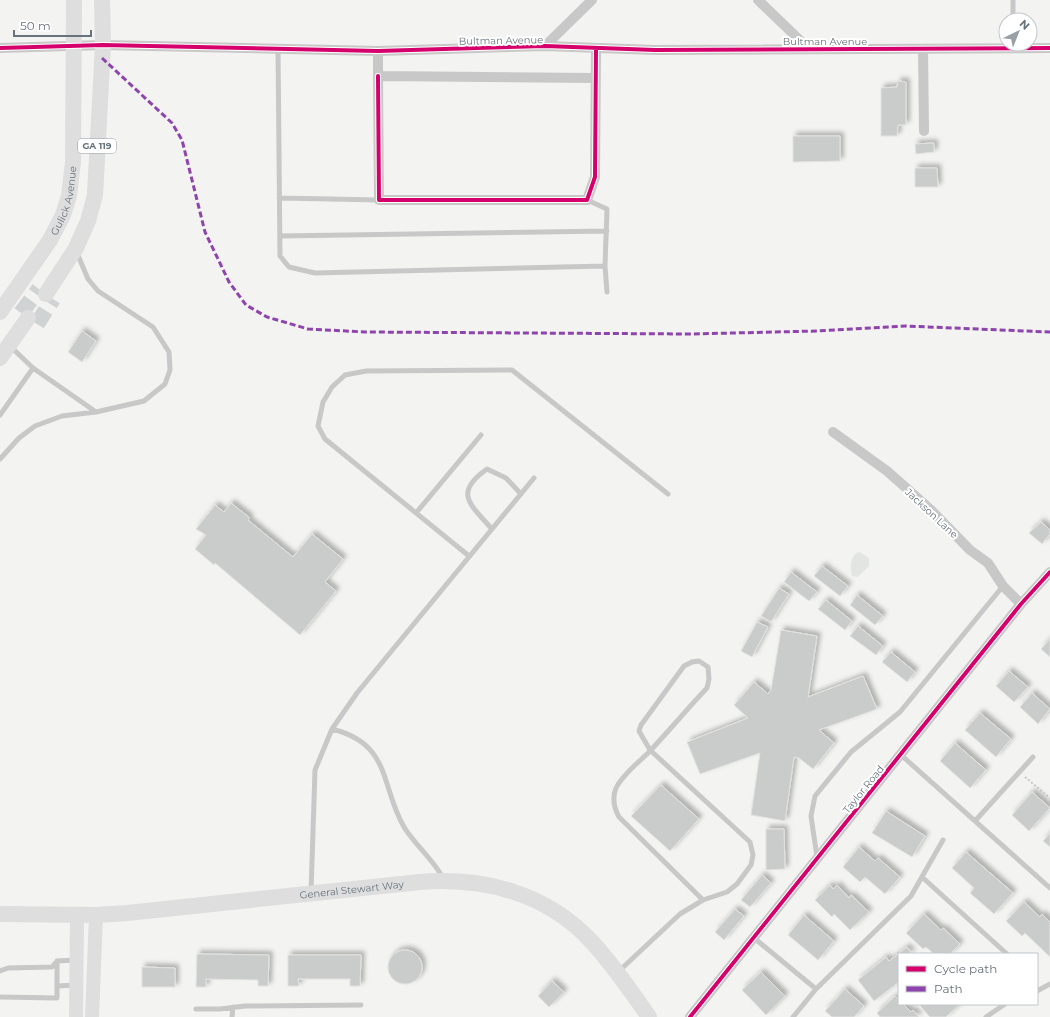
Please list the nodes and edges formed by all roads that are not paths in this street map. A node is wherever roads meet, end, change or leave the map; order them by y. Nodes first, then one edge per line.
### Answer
1 (74, 0) edge
2 (102, 0) edge
3 (592, 0) edge
4 (758, 0) edge
5 (1013, 0) edge
6 (1013, 12) edge
7 (74, 46) junction
8 (103, 46) junction
9 (545, 46) junction
10 (998, 46) edge
11 (1038, 47) edge
12 (0, 48) edge
13 (1050, 48) edge
14 (278, 49) junction
15 (596, 49) junction
16 (809, 49) junction
17 (923, 49) junction
18 (378, 51) junction
19 (378, 76) junction
20 (596, 78) junction
21 (924, 131) dead end
22 (279, 198) junction
23 (379, 200) junction
24 (587, 200) junction
25 (606, 231) junction
26 (280, 236) junction
27 (76, 248) junction
28 (605, 266) junction
29 (48, 291) tunnel mouth
30 (607, 292) dead end
31 (0, 312) edge
32 (29, 318) tunnel mouth
33 (4, 352) edge
34 (33, 368) junction
35 (96, 412) junction
36 (0, 415) edge
37 (832, 432) dead end
38 (481, 435) dead end
39 (0, 459) edge
40 (534, 478) dead end
41 (521, 494) junction
42 (668, 494) dead end
43 (416, 513) junction
44 (492, 529) junction
45 (470, 556) junction
46 (1050, 572) edge
47 (1003, 586) junction
48 (1021, 604) junction
49 (332, 729) junction
50 (650, 750) junction
51 (901, 755) junction
52 (1033, 757) dead end
53 (975, 821) junction
54 (943, 840) dead end
55 (818, 858) junction
56 (922, 877) junction
57 (444, 880) junction
58 (1050, 888) edge
59 (311, 892) junction
60 (704, 900) junction
61 (0, 914) edge
62 (77, 915) junction
63 (96, 915) junction
64 (754, 938) junction
65 (1006, 953) edge
66 (76, 960) junction
67 (57, 961) junction
68 (0, 971) edge
69 (617, 972) junction
70 (1050, 984) edge
71 (76, 985) junction
72 (58, 986) junction
73 (816, 989) junction
74 (1038, 990) edge
75 (0, 997) edge
76 (361, 1005) dead end
77 (1004, 1005) edge
78 (233, 1007) junction
79 (196, 1009) dead end
80 (76, 1017) edge
81 (92, 1017) edge
82 (232, 1017) edge
83 (649, 1017) edge
84 (690, 1017) edge
85 (793, 1017) edge
86 (986, 1017) edge

1 - 7 main road, Gulick Avenue / GA 119
2 - 8 main road, GA 119
3 - 9 street
4 - 16 street
5 - 6 lane
7 - 8 street, Bultman Avenue
7 - 12 street, Bultman Avenue
7 - 31 main road, Gulick Avenue / GA 119
8 - 14 street, Bultman Avenue
8 - 27 main road, GA 119
9 - 15 street, Bultman Avenue
9 - 18 street, Bultman Avenue
10 - 17 street, Bultman Avenue
11 - 13 street, Bultman Avenue
14 - 18 street, Bultman Avenue
14 - 22 lane
15 - 16 street, Bultman Avenue
15 - 20 street
16 - 17 street, Bultman Avenue
17 - 21 street
18 - 19 street
19 - 20 street
19 - 23 street
20 - 24 street
22 - 23 lane
22 - 26 lane
23 - 24 street
24 - 25 lane
25 - 26 lane
25 - 28 lane
26 - 28 lane
27 - 29 main road, GA 119
27 - 35 lane
28 - 30 lane
32 - 33 main road
33 - 34 lane
34 - 35 lane
34 - 36 lane
35 - 39 lane
37 - 47 street, Jackson Lane
38 - 43 lane
40 - 41 lane
41 - 44 lane
41 - 44 lane
42 - 43 lane
43 - 45 lane
44 - 45 lane
45 - 49 lane
46 - 48 street, Taylor Road
47 - 48 street, Jackson Lane
47 - 55 lane
48 - 51 street, Taylor Road
49 - 57 lane
49 - 59 lane
50 - 50 lane
50 - 60 lane
50 - 60 lane
51 - 53 lane
51 - 55 street, Taylor Road
52 - 53 lane
53 - 58 lane
54 - 56 lane
55 - 64 street, Taylor Road
56 - 65 lane
56 - 73 lane
57 - 59 main road, General Stewart Way
57 - 69 main road, General Stewart Way
59 - 63 main road, General Stewart Way
60 - 69 lane
61 - 62 main road, General Stewart Way
62 - 63 main road, General Stewart Way
62 - 66 main road
63 - 81 main road
64 - 73 lane
64 - 84 street, Taylor Road
66 - 67 lane
66 - 71 main road
67 - 68 lane
67 - 72 lane
69 - 83 main road, General Stewart Way
70 - 74 lane
71 - 72 lane
71 - 80 main road
72 - 75 lane
73 - 85 lane
76 - 78 lane
77 - 86 lane
78 - 79 lane
78 - 82 lane

